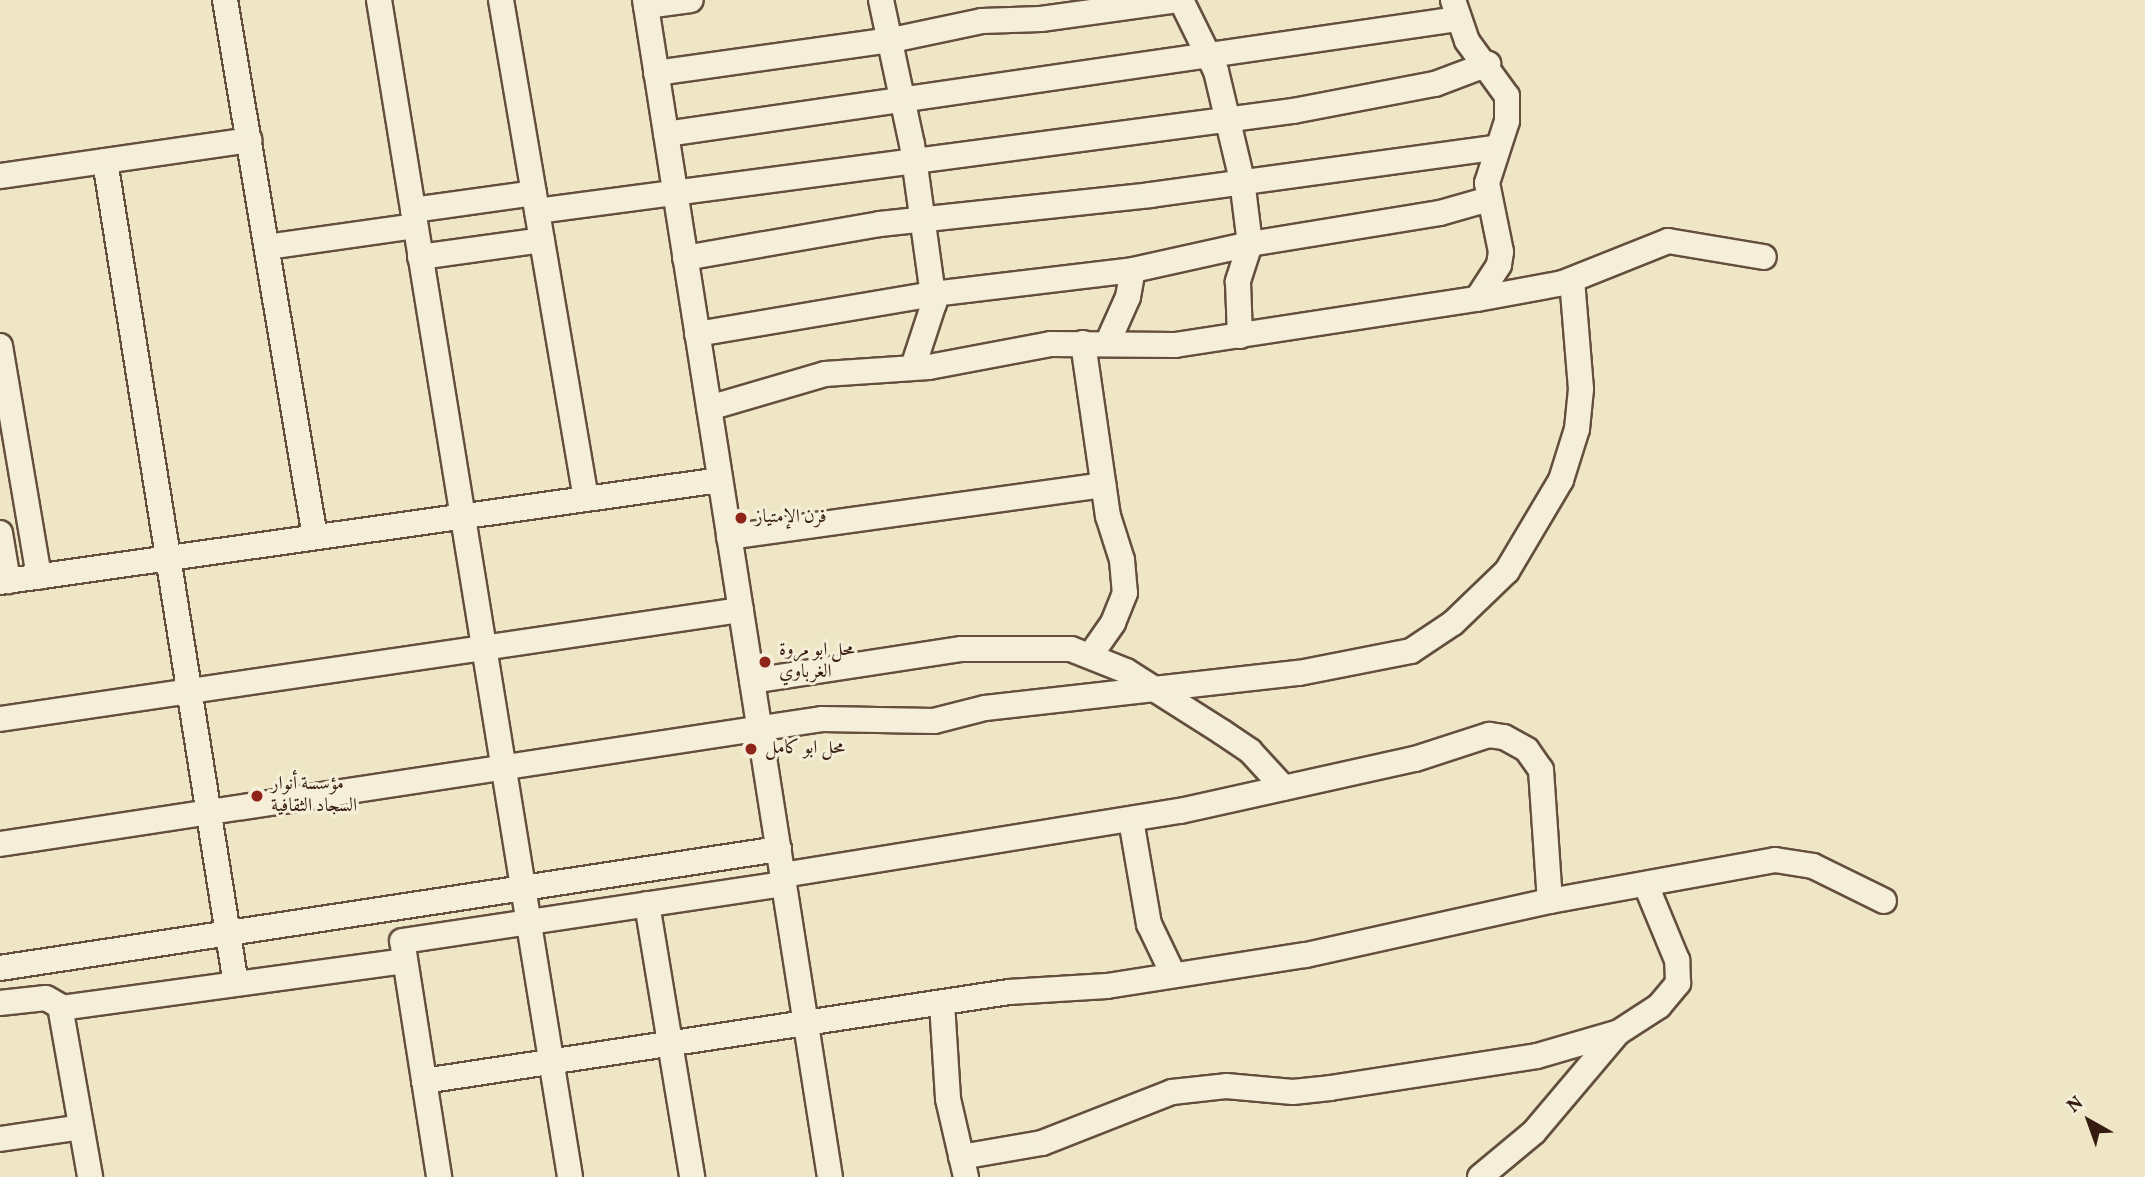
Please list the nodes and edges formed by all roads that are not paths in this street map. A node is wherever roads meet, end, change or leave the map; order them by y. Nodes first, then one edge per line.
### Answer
1 (225, 0) edge
2 (379, 0) edge
3 (501, 0) edge
4 (691, 0) edge
5 (881, 0) edge
6 (1180, 0) edge
7 (645, 3) edge
8 (1455, 9) edge
9 (892, 40) junction
10 (1209, 55) junction
11 (1488, 64) junction
12 (656, 73) junction
13 (904, 103) junction
14 (1228, 118) junction
15 (666, 134) junction
16 (249, 140) junction
17 (1495, 148) junction
18 (105, 161) junction
19 (915, 164) junction
20 (0, 176) edge
21 (1242, 180) junction
22 (674, 190) junction
23 (1489, 199) junction
24 (536, 202) junction
25 (414, 218) junction
26 (923, 221) junction
27 (542, 240) junction
28 (1250, 244) junction
29 (267, 247) junction
30 (420, 257) junction
31 (1764, 257) dead end
32 (685, 258) junction
33 (1133, 270) junction
34 (1572, 280) junction
35 (933, 294) junction
36 (1477, 299) junction
37 (697, 334) junction
38 (1240, 336) junction
39 (1095, 344) junction
40 (0, 346) edge
41 (913, 367) junction
42 (709, 408) junction
43 (720, 480) junction
44 (1103, 485) junction
45 (586, 499) junction
46 (463, 516) junction
47 (0, 533) edge
48 (315, 537) junction
49 (729, 537) junction
50 (167, 558) junction
51 (39, 577) junction
52 (4, 582) edge
53 (741, 610) junction
54 (484, 648) junction
55 (1091, 654) junction
56 (752, 681) junction
57 (1153, 689) junction
58 (189, 692) junction
59 (0, 719) edge
60 (760, 730) junction
61 (504, 768) junction
62 (1284, 788) junction
63 (208, 812) junction
64 (1131, 820) junction
65 (0, 844) edge
66 (779, 849) junction
67 (783, 879) junction
68 (1646, 885) junction
69 (523, 888) junction
70 (1550, 901) junction
71 (1884, 901) dead end
72 (647, 904) junction
73 (397, 908) junction
74 (529, 922) junction
75 (228, 933) junction
76 (403, 951) junction
77 (0, 968) edge
78 (1172, 972) junction
79 (236, 984) junction
80 (0, 1003) edge
81 (942, 1003) junction
82 (61, 1009) junction
83 (807, 1025) junction
84 (1619, 1032) junction
85 (670, 1045) junction
86 (552, 1062) junction
87 (424, 1081) junction
88 (81, 1127) junction
89 (0, 1139) edge
90 (963, 1167) edge
91 (90, 1177) edge
92 (439, 1177) edge
93 (570, 1177) edge
94 (692, 1177) edge
95 (830, 1177) edge
96 (1480, 1177) edge

1 - 16 street
2 - 25 street
3 - 24 street
4 - 7 street
5 - 9 street
6 - 9 street
6 - 10 street
7 - 12 street
8 - 10 street
8 - 11 street
9 - 12 street
9 - 13 street
10 - 13 street
10 - 14 street
11 - 14 street
11 - 17 street
12 - 15 street
13 - 15 street
13 - 19 street
14 - 19 street
14 - 21 street
15 - 22 street
16 - 18 street
16 - 29 street
17 - 21 street
17 - 23 street
18 - 20 street
18 - 50 street
19 - 22 street
19 - 26 street
21 - 26 street
21 - 28 street
22 - 24 street
22 - 32 street
23 - 28 street
23 - 36 street
24 - 25 street
24 - 27 street
25 - 29 street
25 - 30 street
26 - 32 street
26 - 35 street
27 - 30 street
27 - 45 street
28 - 33 street
28 - 38 street
29 - 48 street
30 - 46 street
31 - 34 street
32 - 37 street
33 - 35 street
33 - 39 street
34 - 36 street
34 - 57 street
35 - 37 street
35 - 41 street
36 - 38 street
37 - 42 street
38 - 39 street
39 - 41 street
39 - 44 street
40 - 51 street
41 - 42 street
42 - 43 street
43 - 45 street
43 - 49 street
44 - 49 street
44 - 55 street
45 - 46 street
46 - 48 street
46 - 54 street
47 - 52 street
48 - 50 street
49 - 53 street
50 - 51 street
50 - 58 street
51 - 52 street
53 - 54 street
53 - 56 street
54 - 58 street
54 - 61 street
55 - 56 street
55 - 57 street
56 - 60 street
57 - 60 street
57 - 62 street
58 - 59 street
58 - 63 street
60 - 61 street
60 - 66 street
61 - 63 street
61 - 69 street
62 - 64 street
62 - 70 street
63 - 65 street
63 - 75 street
64 - 67 street
64 - 78 street
66 - 67 street
66 - 69 street
67 - 72 street
67 - 83 street
68 - 70 street
68 - 71 street
68 - 84 street
69 - 73 street
69 - 74 street
70 - 78 street
72 - 74 street
72 - 85 street
73 - 75 street
73 - 76 street
74 - 76 street
74 - 86 street
75 - 77 street
75 - 79 street
76 - 79 street
76 - 87 street
78 - 81 street
79 - 82 street
80 - 82 street
81 - 83 street
81 - 90 street
82 - 88 street
83 - 85 street
83 - 95 street
84 - 90 street
84 - 96 street
85 - 86 street
85 - 94 street
86 - 87 street
86 - 93 street
87 - 92 street
88 - 89 street
88 - 91 street

